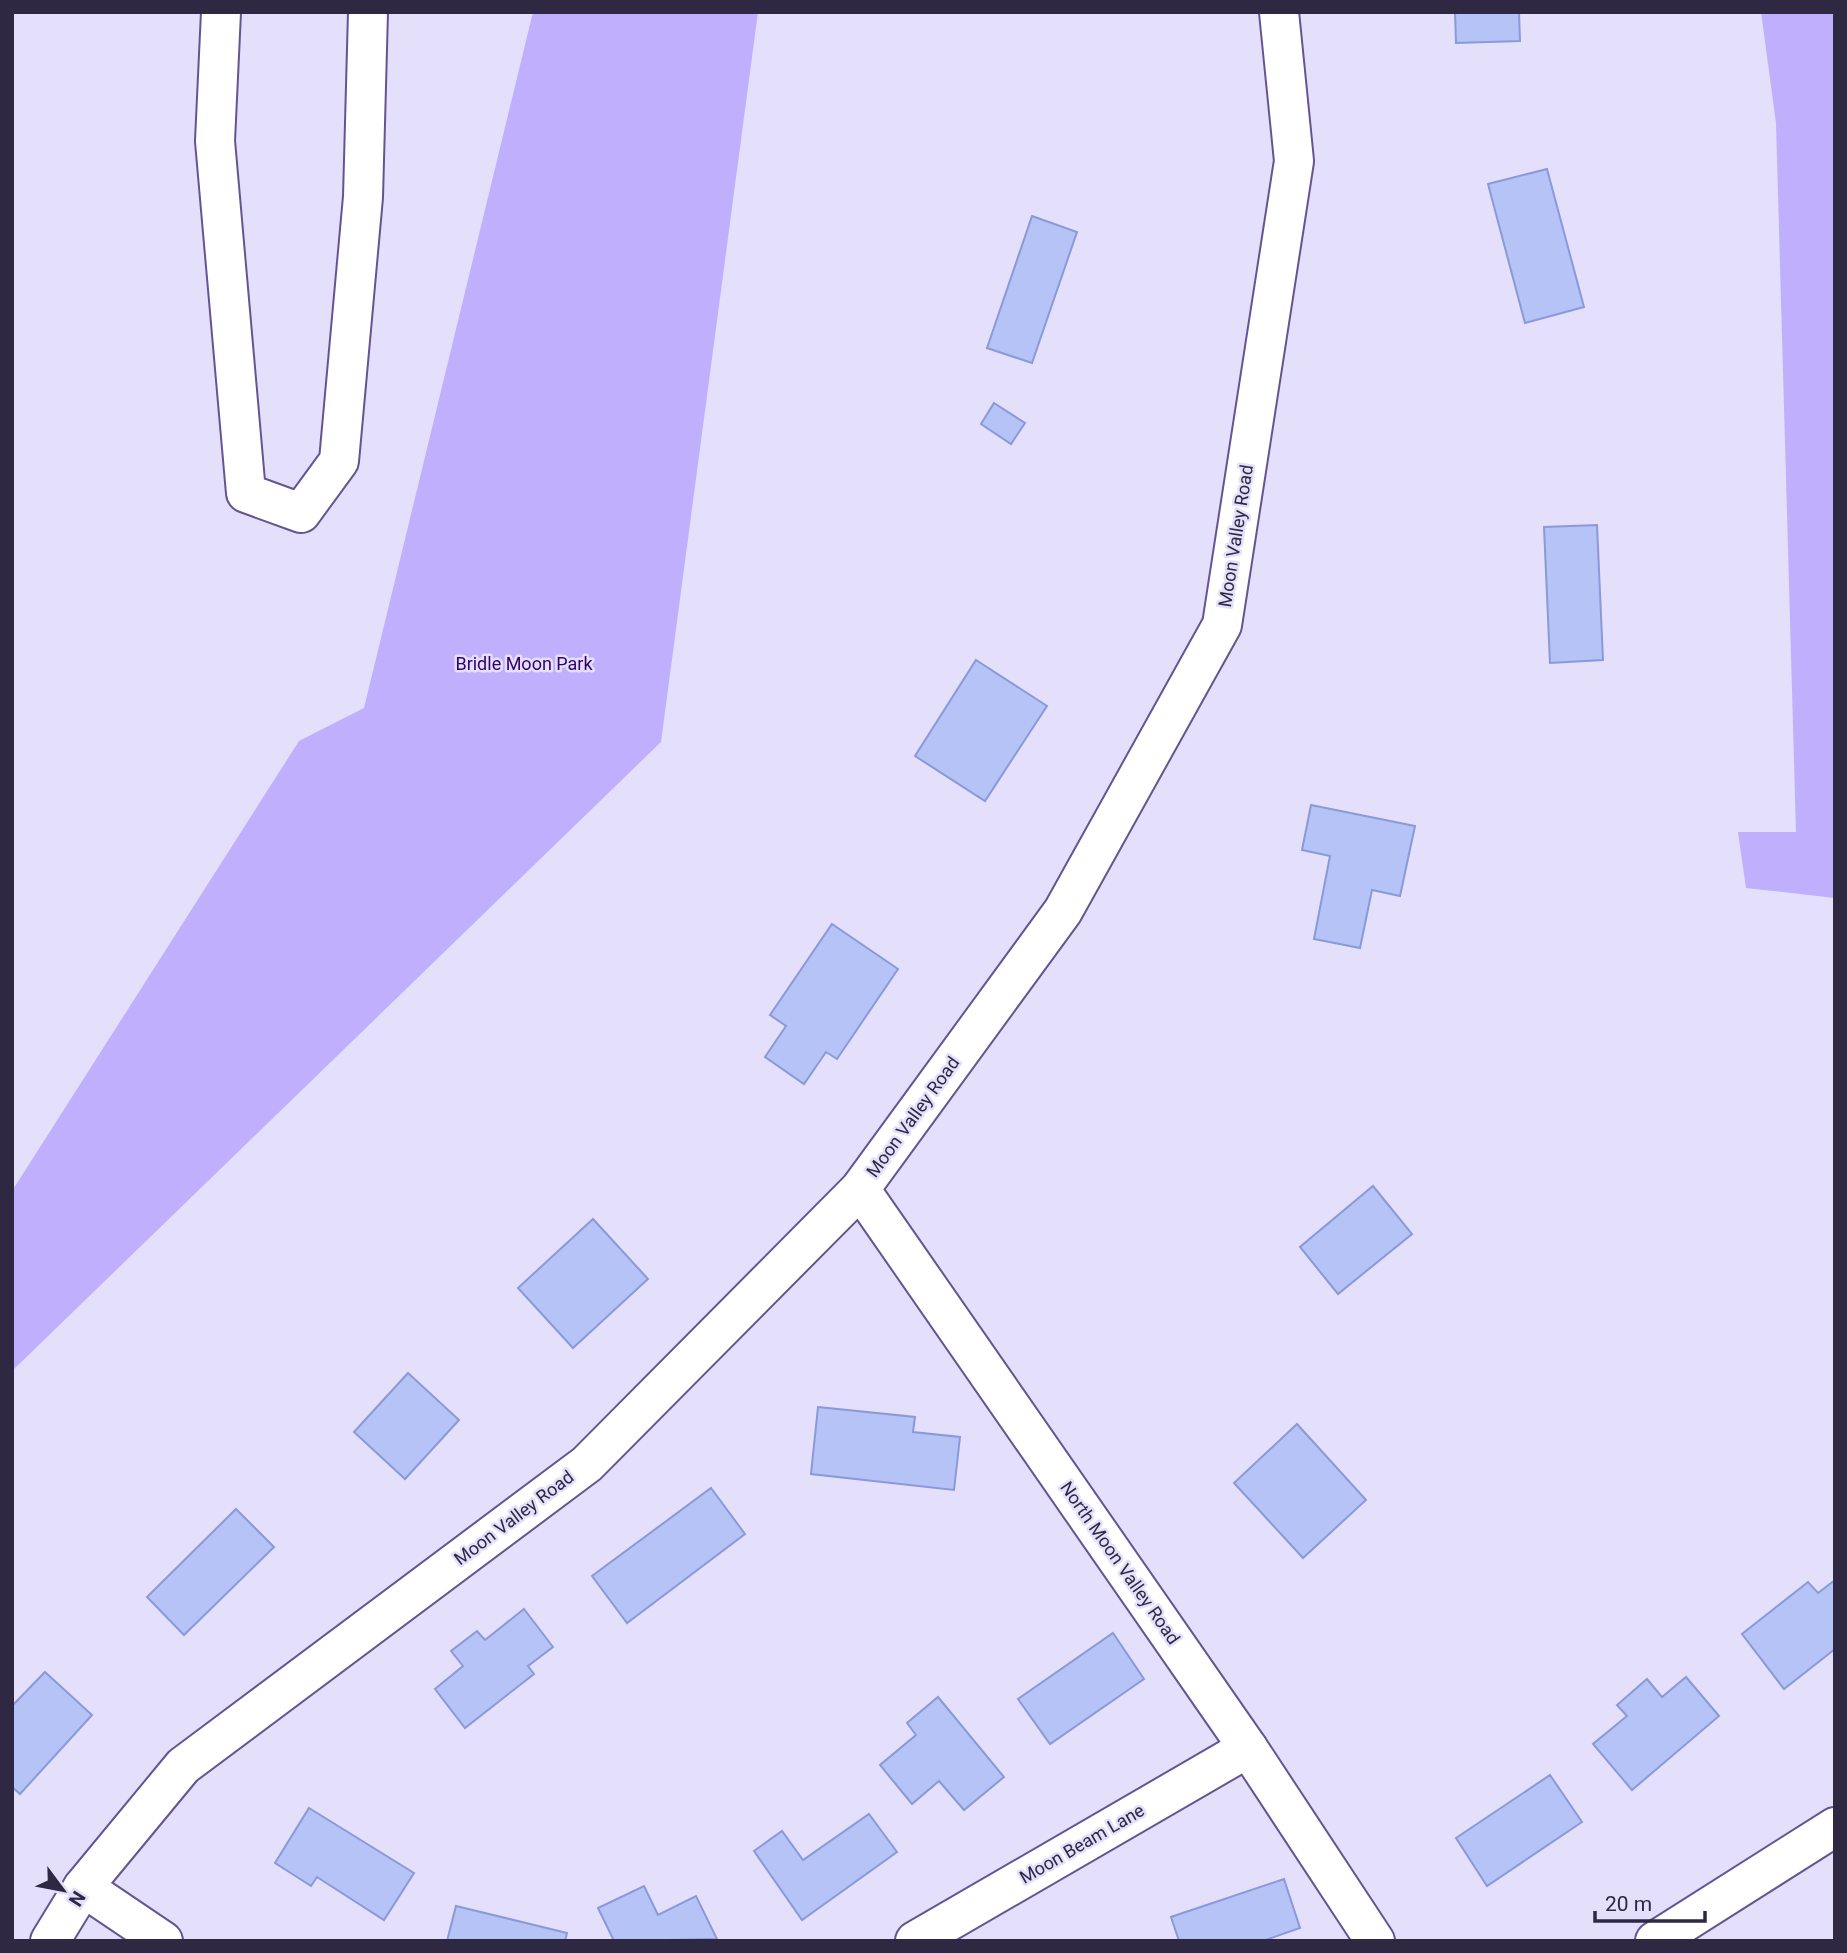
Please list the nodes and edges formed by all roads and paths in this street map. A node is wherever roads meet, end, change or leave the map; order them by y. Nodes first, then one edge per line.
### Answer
1 (221, 12) edge
2 (368, 12) edge
3 (1279, 12) edge
4 (860, 1189) junction
5 (1248, 1748) junction
6 (1835, 1827) edge
7 (83, 1887) junction
8 (50, 1941) edge
9 (163, 1941) edge
10 (915, 1941) edge
11 (1375, 1941) edge
12 (1655, 1941) edge

1 - 2 street
3 - 4 street, Moon Valley Road
4 - 5 street, North Moon Valley Road
4 - 7 street, Moon Valley Road
5 - 10 street, Moon Beam Lane
5 - 11 street, North Moon Valley Road
6 - 12 street
7 - 8 street, Moon Valley Road
7 - 9 street

